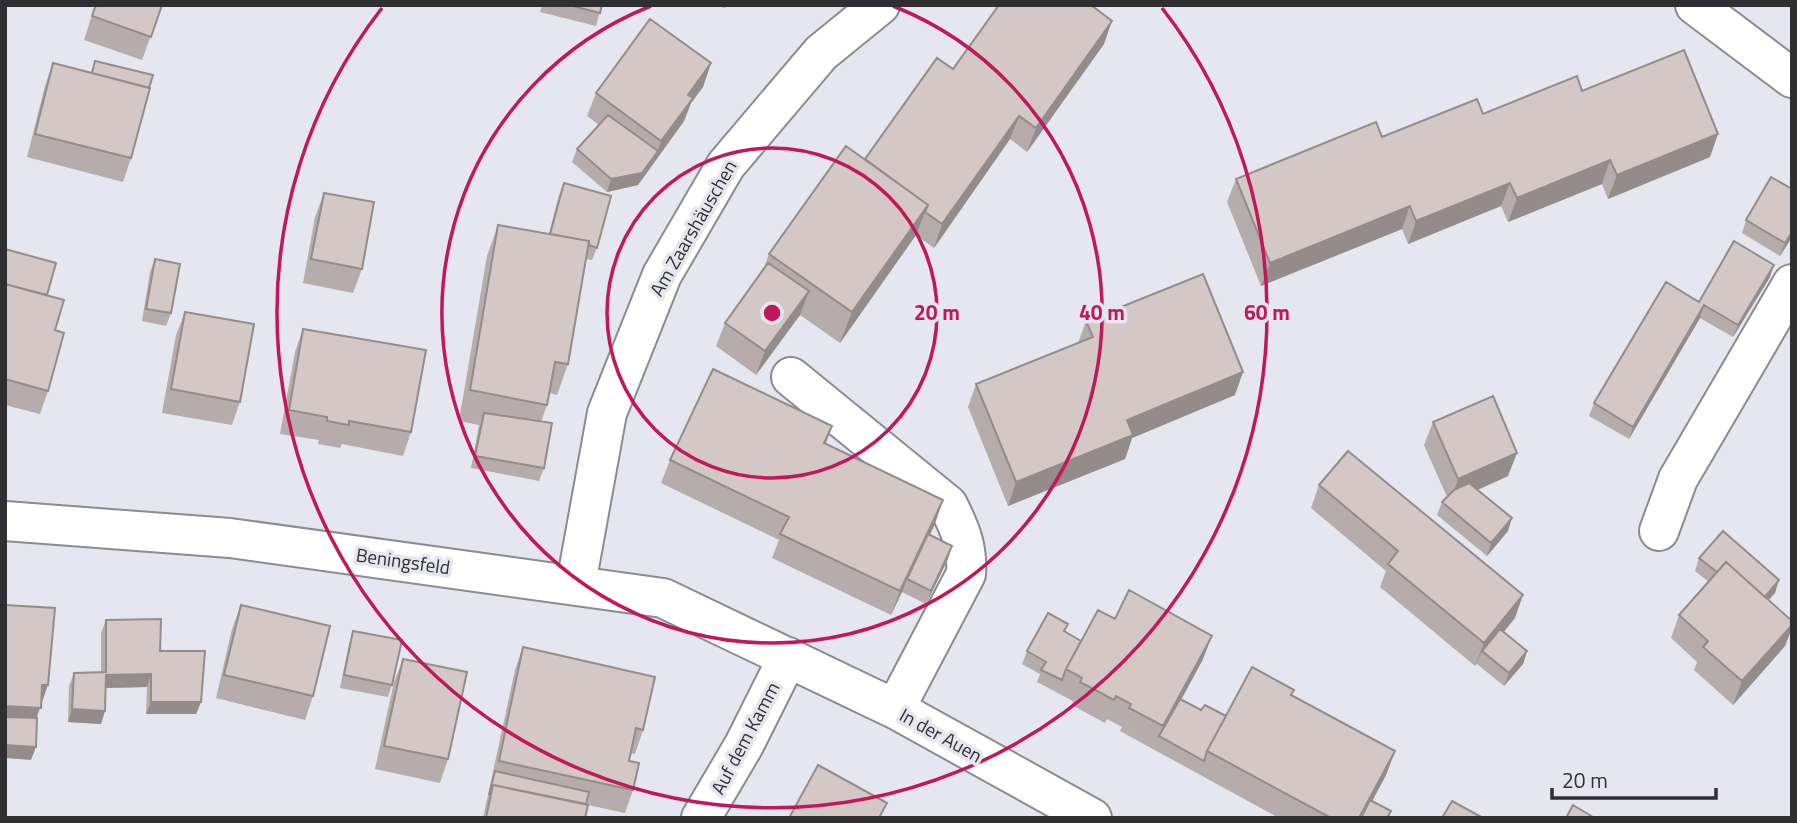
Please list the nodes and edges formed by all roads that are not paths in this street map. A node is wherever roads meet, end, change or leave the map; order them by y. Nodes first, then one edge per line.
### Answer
1 (880, 5) edge
2 (1695, 5) edge
3 (1792, 78) edge
4 (1792, 284) edge
5 (791, 377) dead end
6 (5, 521) edge
7 (1659, 531) dead end
8 (576, 584) junction
9 (788, 657) junction
10 (895, 709) junction
11 (701, 818) edge
12 (1092, 818) edge

1 - 8 street, Am Zaarshäuschen
2 - 3 street
4 - 7 street
5 - 10 street
6 - 8 street, Beningsfeld
8 - 9 street, Beningsfeld
9 - 10 street, In der Auen
9 - 11 street, Auf dem Kamm
10 - 12 street, In der Auen

